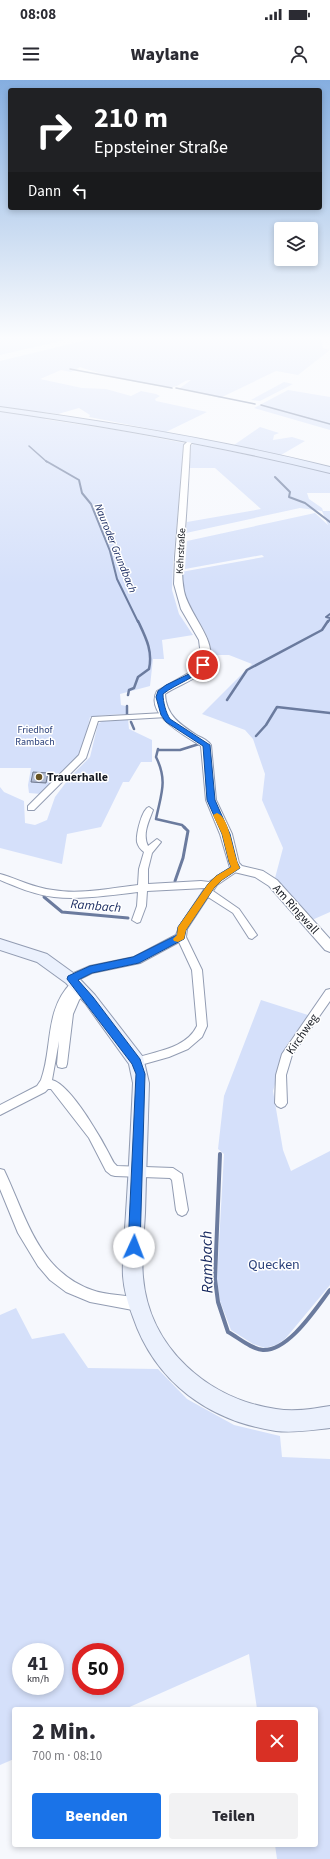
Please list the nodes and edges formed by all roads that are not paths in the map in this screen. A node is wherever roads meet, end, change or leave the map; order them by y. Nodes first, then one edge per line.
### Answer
1 (72, 419) edge
2 (191, 440) junction
3 (330, 470) edge
4 (164, 715) junction
5 (31, 808) dead end
6 (149, 810) dead end
7 (157, 842) dead end
8 (148, 851) junction
9 (236, 868) junction
10 (0, 877) edge
11 (143, 887) junction
12 (209, 889) junction
13 (137, 920) dead end
14 (252, 935) dead end
15 (181, 937) junction
16 (0, 944) edge
17 (330, 947) edge
18 (77, 984) junction
19 (330, 993) edge
20 (137, 1062) junction
21 (62, 1064) dead end
22 (46, 1084) junction
23 (281, 1103) dead end
24 (0, 1110) edge
25 (136, 1172) junction
26 (0, 1174) edge
27 (182, 1210) dead end
28 (138, 1305) junction
29 (330, 1417) edge

1 - 2 main road
2 - 3 main road
2 - 4 street, Kehrstraße
4 - 5 street
4 - 9 street
6 - 8 street
7 - 8 street
8 - 11 street
9 - 12 street
9 - 17 street, Am Ringwall
10 - 11 street
11 - 12 street
11 - 13 street
12 - 14 street
12 - 15 street
15 - 18 street
15 - 20 street
16 - 18 main road
18 - 20 main road
18 - 21 street
18 - 22 street
19 - 23 street, Kirchweg
20 - 25 main road
22 - 24 street
22 - 25 street
25 - 27 street
25 - 28 main road
26 - 28 street
28 - 29 main road

